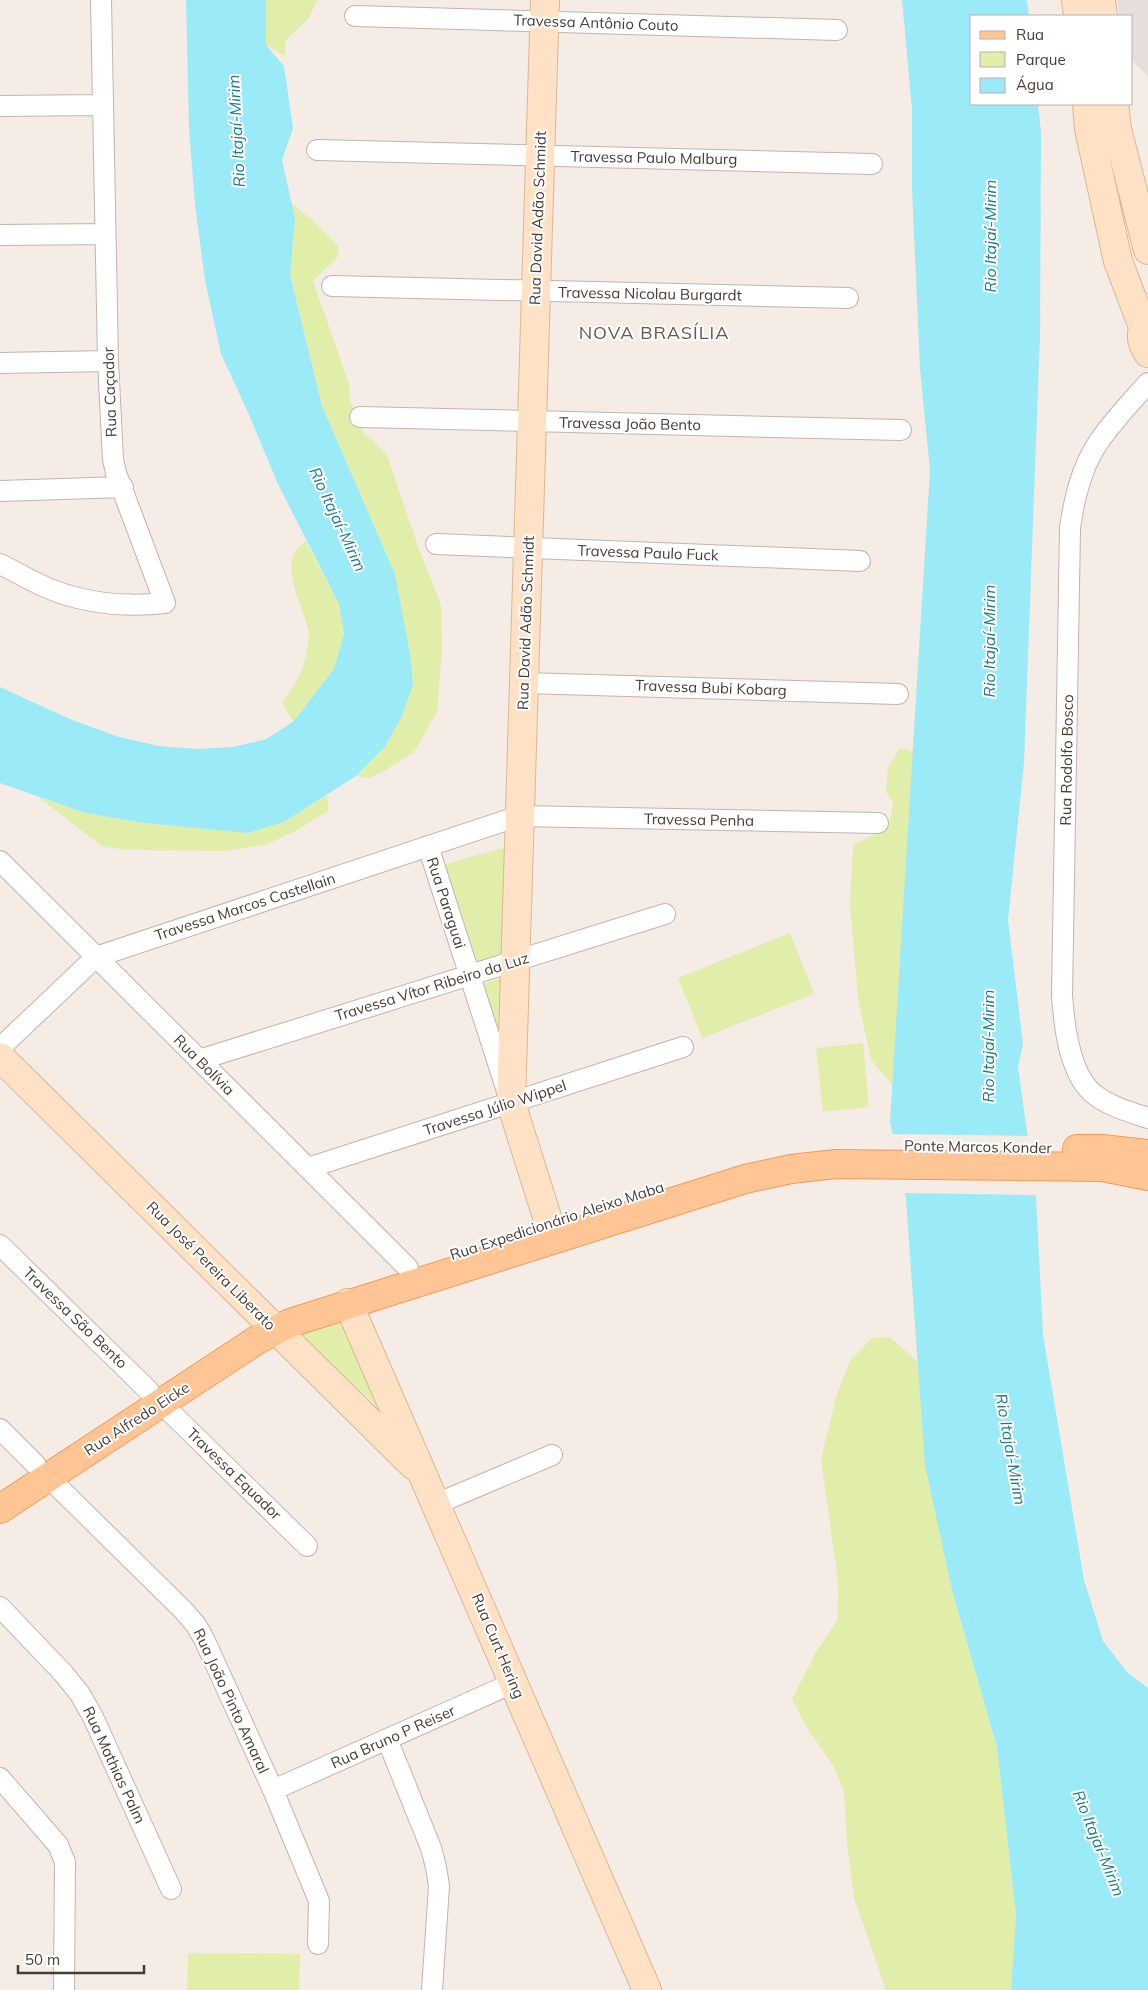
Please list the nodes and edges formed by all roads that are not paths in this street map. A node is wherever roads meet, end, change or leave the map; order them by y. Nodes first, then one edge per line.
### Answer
1 (101, 0) edge
2 (1076, 0) edge
3 (1101, 0) edge
4 (545, 11) edge
5 (1078, 15) edge
6 (1103, 15) edge
7 (355, 16) dead end
8 (837, 30) dead end
9 (103, 105) junction
10 (1087, 105) edge
11 (1114, 105) edge
12 (0, 106) edge
13 (317, 150) dead end
14 (540, 156) junction
15 (872, 164) dead end
16 (1139, 191) edge
17 (106, 234) junction
18 (0, 235) edge
19 (1148, 250) edge
20 (332, 286) dead end
21 (536, 291) junction
22 (848, 298) dead end
23 (1146, 323) edge
24 (1148, 353) edge
25 (108, 361) junction
26 (0, 363) edge
27 (1148, 383) edge
28 (360, 416) dead end
29 (532, 421) junction
30 (901, 430) dead end
31 (123, 487) junction
32 (0, 491) edge
33 (436, 544) dead end
34 (528, 548) junction
35 (860, 561) dead end
36 (0, 564) edge
37 (524, 683) junction
38 (898, 694) dead end
39 (520, 816) junction
40 (878, 823) dead end
41 (428, 846) junction
42 (0, 861) edge
43 (665, 914) dead end
44 (96, 957) junction
45 (516, 961) junction
46 (470, 976) junction
47 (683, 1047) dead end
48 (0, 1048) edge
49 (0, 1057) edge
50 (199, 1060) junction
51 (511, 1103) junction
52 (1148, 1118) edge
53 (854, 1154) joint
54 (1148, 1154) edge
55 (1102, 1158) junction
56 (308, 1168) junction
57 (1148, 1176) edge
58 (552, 1231) junction
59 (0, 1246) edge
60 (408, 1268) junction
61 (348, 1303) junction
62 (270, 1323) junction
63 (155, 1397) junction
64 (0, 1429) edge
65 (552, 1455) dead end
66 (42, 1471) junction
67 (423, 1474) junction
68 (0, 1489) edge
69 (436, 1504) junction
70 (0, 1509) edge
71 (307, 1546) dead end
72 (0, 1607) edge
73 (513, 1683) junction
74 (387, 1740) junction
75 (0, 1778) edge
76 (273, 1790) junction
77 (171, 1889) dead end
78 (318, 1944) dead end
79 (64, 1990) edge
80 (432, 1990) edge
81 (647, 1990) edge

1 - 9 street, Rua Caçador
2 - 5 main road
3 - 6 main road
4 - 7 street, Travessa Antônio Couto
4 - 8 street, Travessa Antônio Couto
4 - 14 main road, Rua David Adão Schmidt
9 - 12 street
9 - 17 street, Rua Caçador
10 - 23 main road
11 - 16 main road
13 - 14 street, Travessa Paulo Malburg
14 - 15 street, Travessa Paulo Malburg
14 - 21 main road, Rua David Adão Schmidt
16 - 19 main road
17 - 18 street
17 - 25 street, Rua Caçador
20 - 21 street, Travessa Nicolau Burgardt
21 - 22 street, Travessa Nicolau Burgardt
21 - 29 main road, Rua David Adão Schmidt
23 - 24 main road
25 - 26 street
25 - 31 street, Rua Caçador
27 - 52 street, Rua Rodolfo Bosco
28 - 29 street, Travessa João Bento
29 - 30 street, Travessa João Bento
29 - 34 main road, Rua David Adão Schmidt
31 - 32 street
31 - 36 street, Rua Caçador
33 - 34 street, Travessa Paulo Fuck
34 - 35 street, Travessa Paulo Fuck
34 - 37 main road, Rua David Adão Schmidt
37 - 38 street, Travessa Bubi Kobarg
37 - 39 main road, Rua David Adão Schmidt
39 - 40 street, Travessa Penha
39 - 41 street, Travessa Marcos Castellain
39 - 45 main road, Rua David Adão Schmidt
41 - 44 street, Travessa Marcos Castellain
41 - 46 street, Rua Paraguai
42 - 44 street, Rua Bolívia
43 - 45 street, Travessa Vítor Ribeiro da Luz
44 - 48 street, Travessa Marcos Castellain
44 - 50 street, Rua Bolívia
45 - 46 street, Travessa Vítor Ribeiro da Luz
45 - 51 main road, Rua David Adão Schmidt
46 - 50 street, Travessa Vítor Ribeiro da Luz
46 - 51 street, Rua Paraguai
47 - 51 street, Travessa Júlio Wippel
49 - 62 main road, Rua José Pereira Liberato
50 - 56 street, Rua Bolívia
51 - 56 street, Travessa Júlio Wippel
51 - 58 main road, Rua David Adão Schmidt
53 - 55 main road, Ponte Marcos Konder
53 - 58 main road, Rua Expedicionário Aleixo Maba
54 - 55 main road
55 - 57 main road
56 - 60 street, Rua Bolívia
58 - 60 main road, Rua Expedicionário Aleixo Maba
58 - 61 main road, Rua Expedicionário Aleixo Maba
59 - 63 street, Travessa São Bento
60 - 62 main road, Rua Expedicionário Aleixo Maba
61 - 62 main road, Rua Expedicionário Aleixo Maba
61 - 67 main road, Rua Curt Hering
62 - 63 main road, Rua Alfredo Eicke
62 - 67 main road, Rua José Pereira Liberato
63 - 66 main road, Rua Alfredo Eicke
63 - 71 street, Travessa Equador
64 - 66 street, Rua João Pinto Amaral
65 - 69 street
66 - 68 main road, Rua Alfredo Eicke
66 - 70 main road, Rua Alfredo Eicke
66 - 76 street, Rua João Pinto Amaral
67 - 69 main road, Rua Curt Hering
69 - 73 main road, Rua Curt Hering
72 - 77 street, Rua Mathias Palm
73 - 74 street, Rua Bruno P Reiser
73 - 81 main road, Rua Curt Hering
74 - 76 street, Rua Bruno P Reiser
74 - 80 street
75 - 79 street
76 - 78 street, Rua João Pinto Amaral

